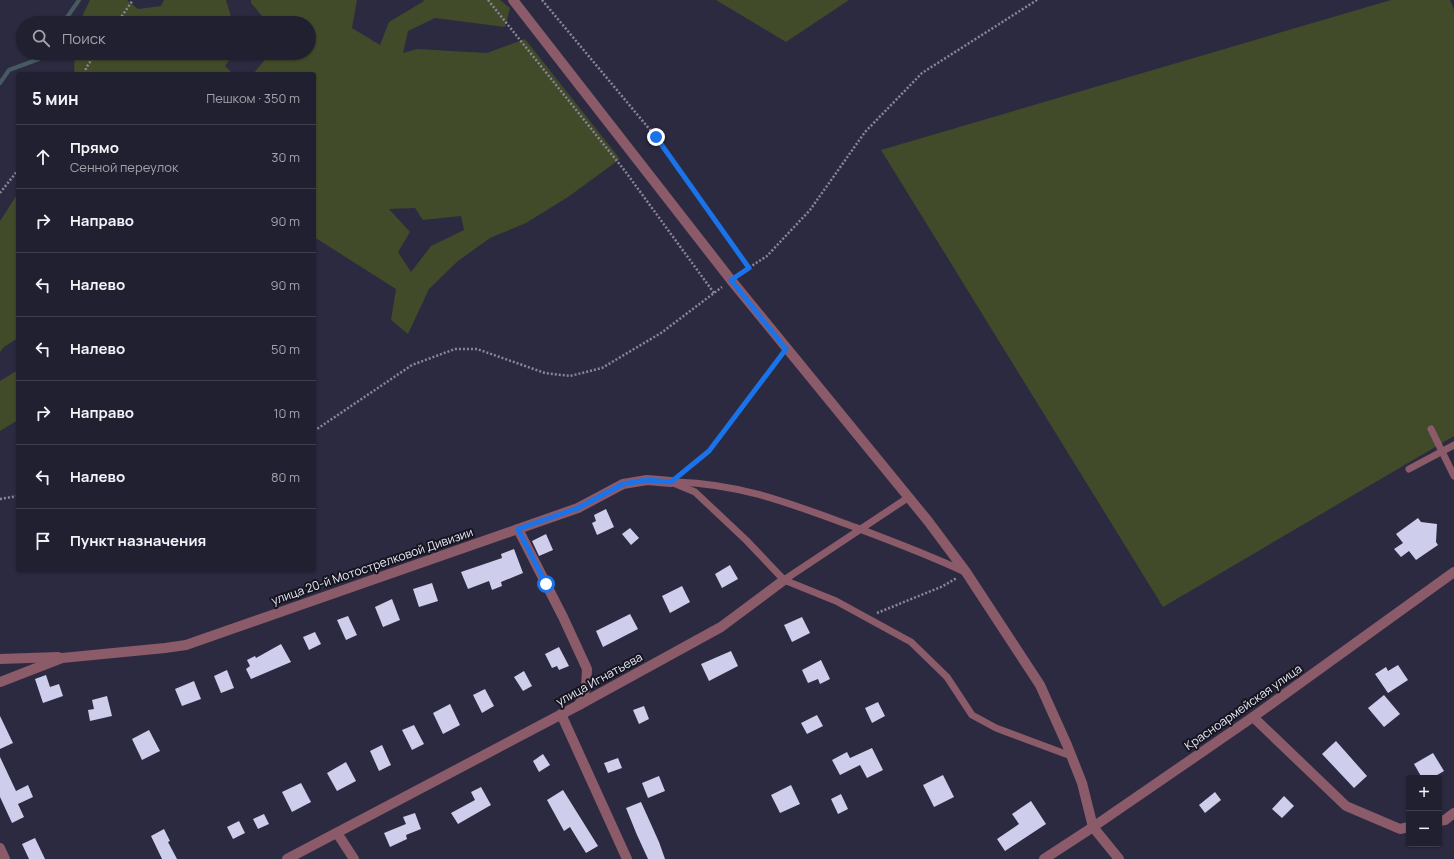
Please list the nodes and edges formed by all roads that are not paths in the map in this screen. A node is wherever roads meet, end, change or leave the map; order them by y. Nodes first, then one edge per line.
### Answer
1 (513, 0) edge
2 (1431, 429) dead end
3 (1454, 445) edge
4 (1442, 451) junction
5 (1408, 469) dead end
6 (1454, 476) edge
7 (671, 482) junction
8 (909, 497) junction
9 (518, 529) junction
10 (860, 529) junction
11 (966, 572) junction
12 (1454, 572) edge
13 (784, 580) junction
14 (74, 656) junction
15 (0, 659) edge
16 (0, 682) edge
17 (579, 705) junction
18 (561, 714) junction
19 (1253, 717) junction
20 (1072, 756) junction
21 (1454, 813) edge
22 (1442, 820) edge
23 (1093, 827) junction
24 (1406, 828) edge
25 (337, 833) junction
26 (0, 848) edge
27 (5, 859) edge
28 (287, 859) edge
29 (354, 859) edge
30 (627, 859) edge
31 (1044, 859) edge
32 (1119, 859) edge

1 - 8 street
2 - 4 lane
3 - 4 lane
4 - 5 lane
4 - 6 lane
7 - 9 street, улица 20-й Мотострелковой Дивизии
7 - 10 lane
7 - 13 lane
8 - 10 lane, улица Игнатьева
8 - 11 street
9 - 14 street, улица 20-й Мотострелковой Дивизии
9 - 17 street
10 - 11 lane
10 - 13 lane, улица Игнатьева
11 - 20 street
12 - 19 street, Красноармейская улица
13 - 17 street, улица Игнатьева
13 - 20 lane
14 - 15 street, улица 20-й Мотострелковой Дивизии
14 - 16 street, улица 20-й Мотострелковой Дивизии
17 - 18 street, улица Игнатьева
18 - 25 street, улица Игнатьева
18 - 30 street
19 - 23 street, Красноармейская улица
19 - 24 street
20 - 23 street
21 - 22 street
23 - 31 street, Красноармейская улица
23 - 32 street
25 - 28 street, улица Игнатьева
25 - 29 street
26 - 27 street

